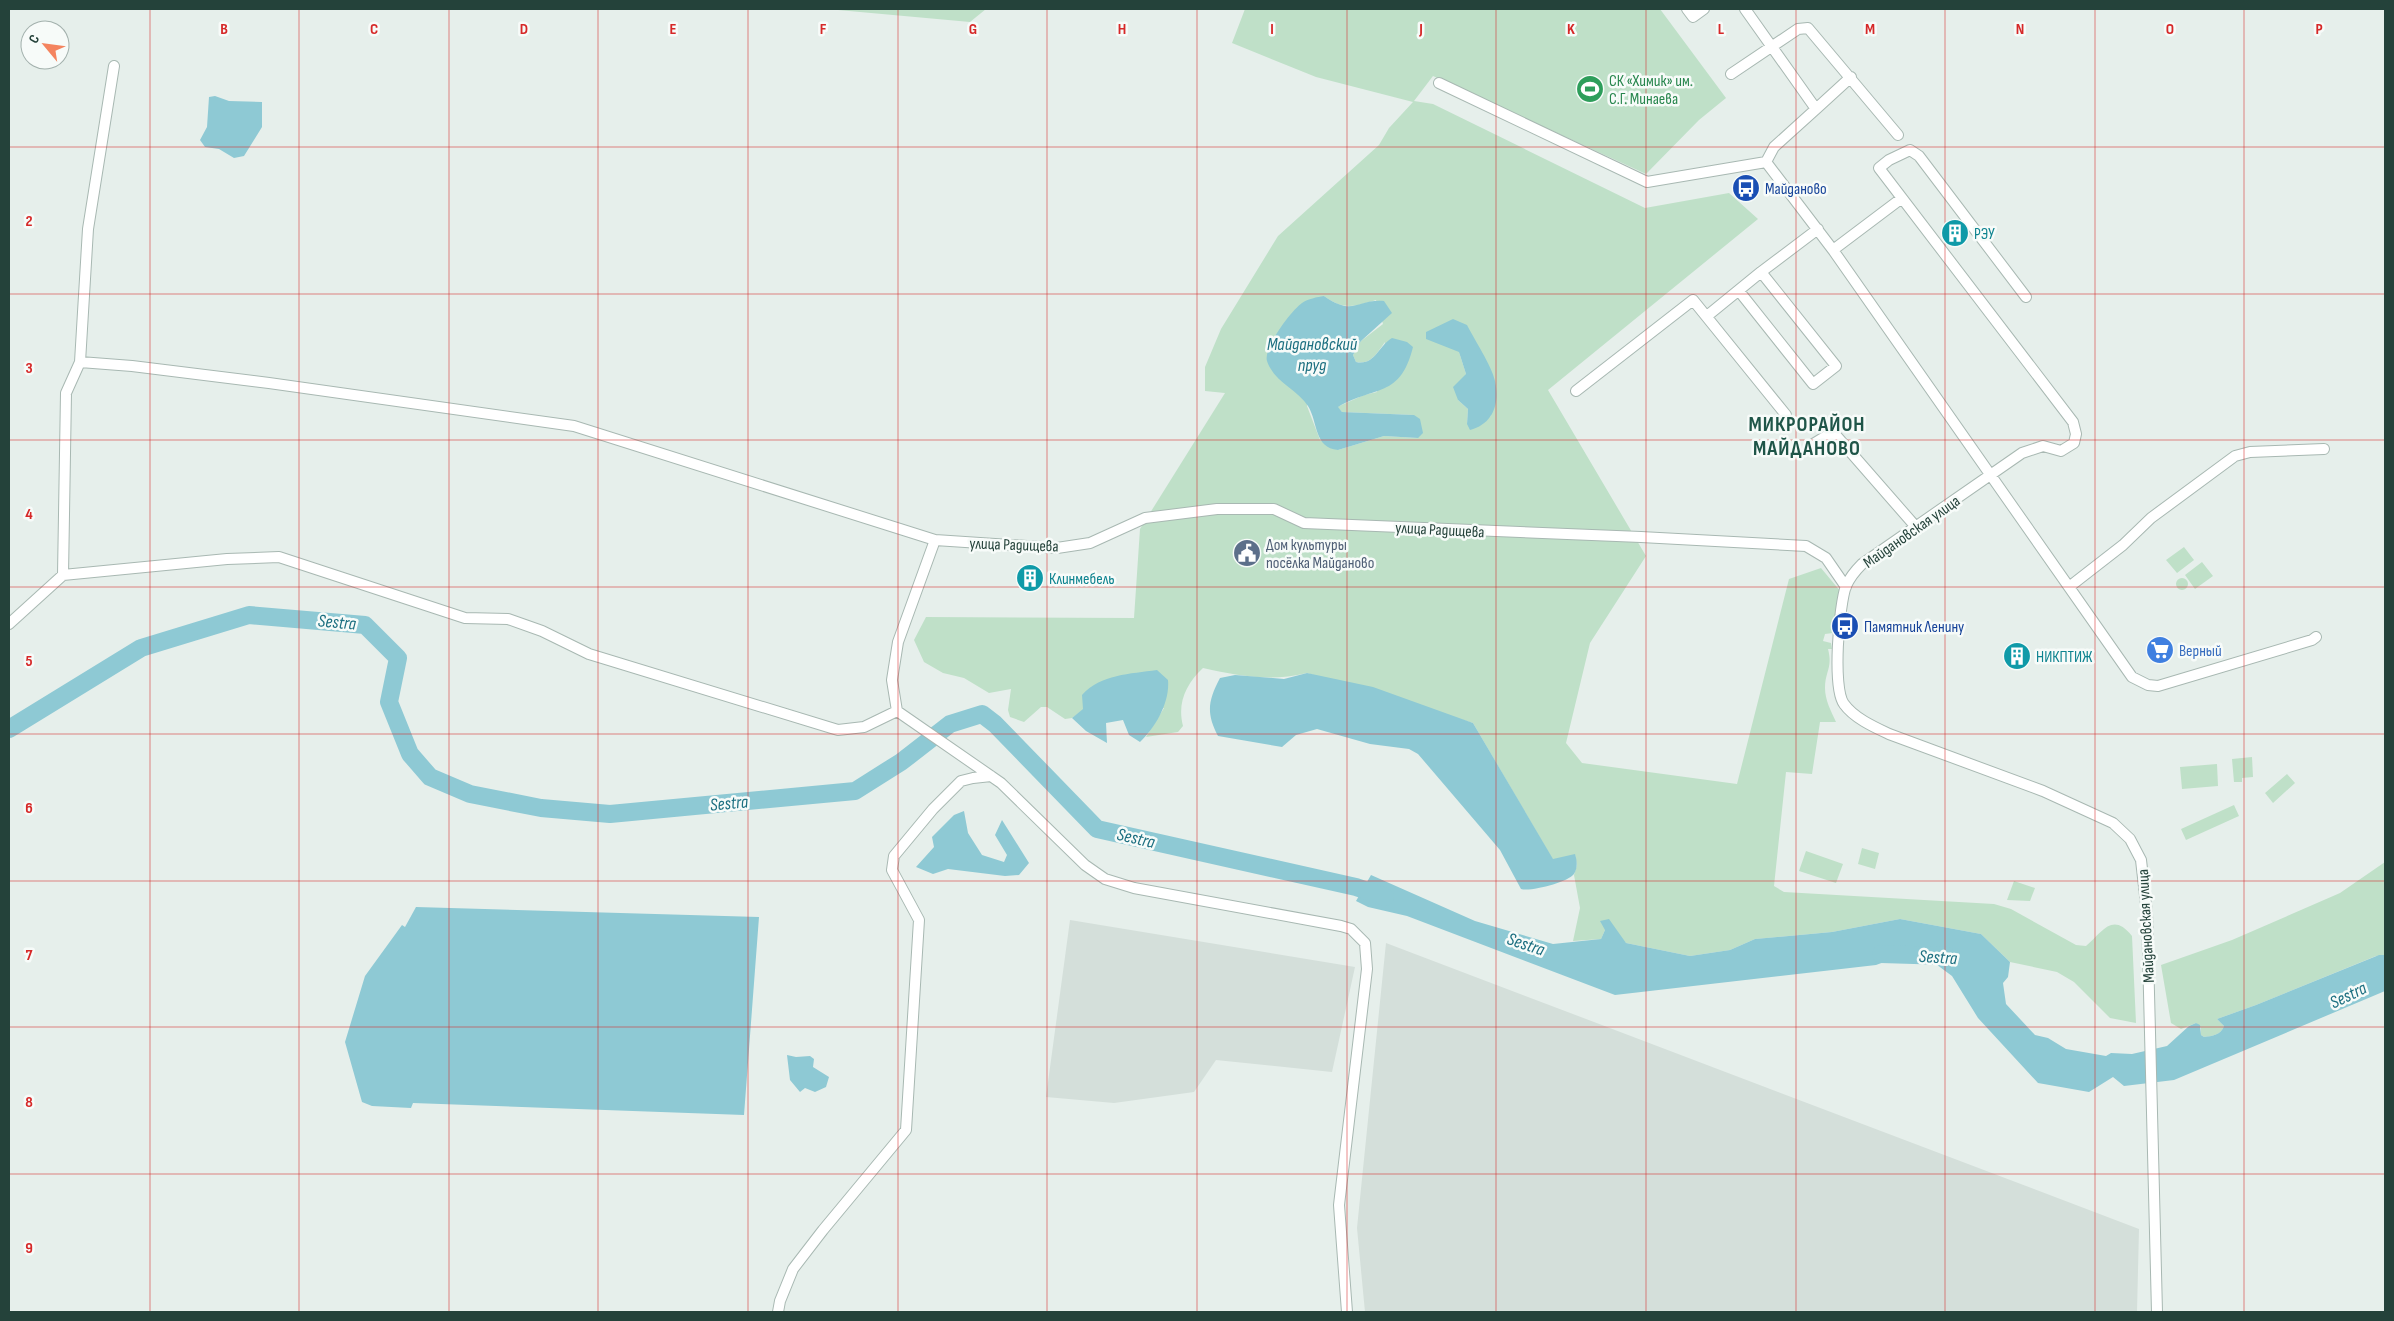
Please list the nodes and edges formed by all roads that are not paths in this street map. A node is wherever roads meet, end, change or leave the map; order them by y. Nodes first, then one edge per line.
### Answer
1 (1686, 9) edge
2 (1704, 9) edge
3 (1745, 9) edge
4 (1772, 47) junction
5 (114, 66) dead end
6 (1731, 74) dead end
7 (1851, 78) junction
8 (1439, 83) dead end
9 (1816, 109) junction
10 (1898, 134) dead end
11 (1766, 162) junction
12 (1902, 198) junction
13 (1818, 229) junction
14 (1833, 250) junction
15 (1761, 272) junction
16 (1739, 291) junction
17 (2026, 298) dead end
18 (1706, 316) junction
19 (80, 362) junction
20 (1576, 391) dead end
21 (1786, 416) dead end
22 (1810, 446) dead end
23 (2324, 449) dead end
24 (1992, 475) junction
25 (1916, 527) junction
26 (935, 540) junction
27 (63, 575) junction
28 (1846, 587) junction
29 (2069, 587) junction
30 (9, 624) edge
31 (2316, 637) dead end
32 (897, 711) junction
33 (989, 775) junction
34 (778, 1312) edge
35 (1347, 1312) edge
36 (2157, 1312) edge

1 - 2 street
3 - 4 street
4 - 6 street
4 - 7 street
4 - 9 street
5 - 19 street
7 - 9 street
7 - 10 street
8 - 11 street
9 - 11 street
11 - 13 street
12 - 14 street
12 - 17 street, Майдановская улица
12 - 24 street, Майдановская улица
13 - 14 street
13 - 15 street
14 - 24 street
15 - 16 street
15 - 16 street
16 - 18 street
18 - 20 street
18 - 21 street
19 - 26 street, улица Радищева
19 - 27 street
22 - 25 street
23 - 29 street
24 - 25 street, Майдановская улица
24 - 29 street
25 - 28 street, Майдановская улица
26 - 28 street, улица Радищева
26 - 32 street
27 - 30 street
27 - 32 street
28 - 36 street, Майдановская улица
29 - 31 street
32 - 33 street
33 - 34 street
33 - 35 street

